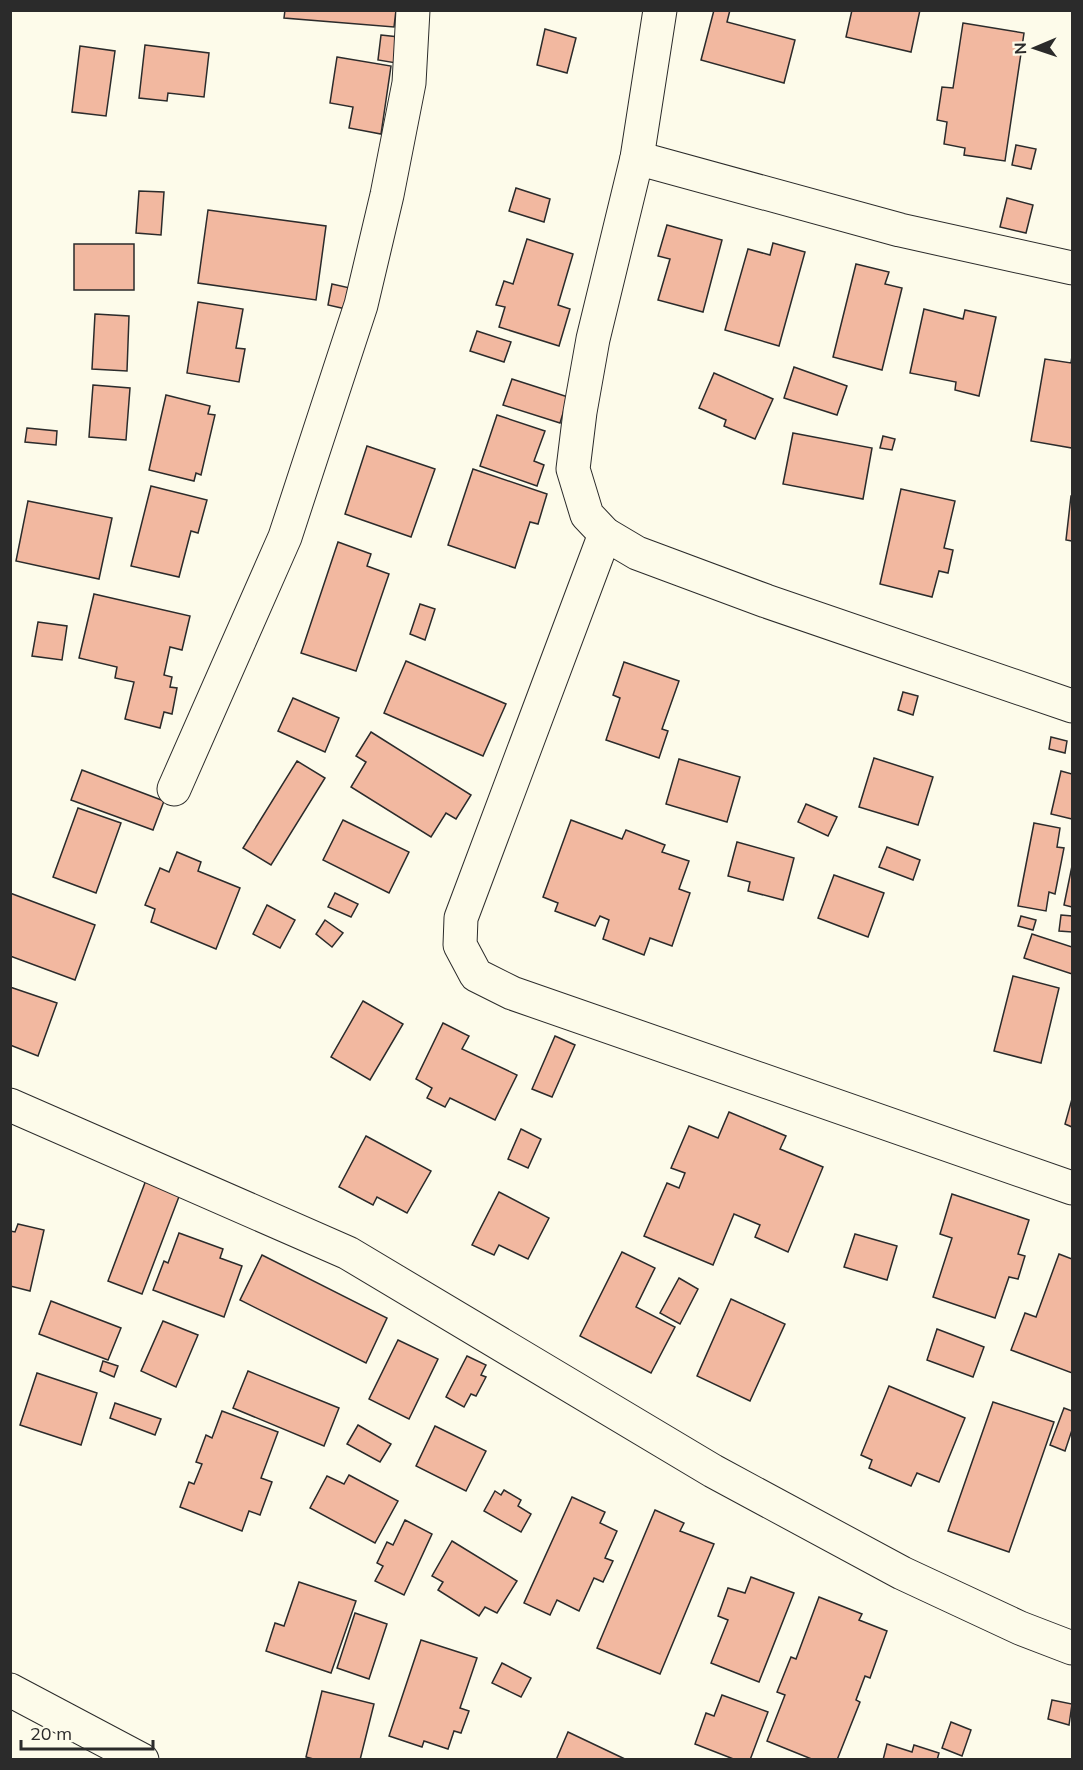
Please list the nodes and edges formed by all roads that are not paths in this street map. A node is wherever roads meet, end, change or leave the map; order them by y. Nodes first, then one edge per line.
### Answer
1 (413, 10) edge
2 (660, 10) edge
3 (637, 158) junction
4 (1072, 268) edge
5 (605, 534) junction
6 (1072, 706) edge
7 (174, 789) dead end
8 (10, 1105) edge
9 (1072, 1188) edge
10 (1072, 1648) edge
11 (10, 1690) edge
12 (142, 1760) edge

1 - 7 street
2 - 3 street
3 - 4 street
3 - 5 street
5 - 6 street
5 - 9 street
8 - 10 street
11 - 12 street

